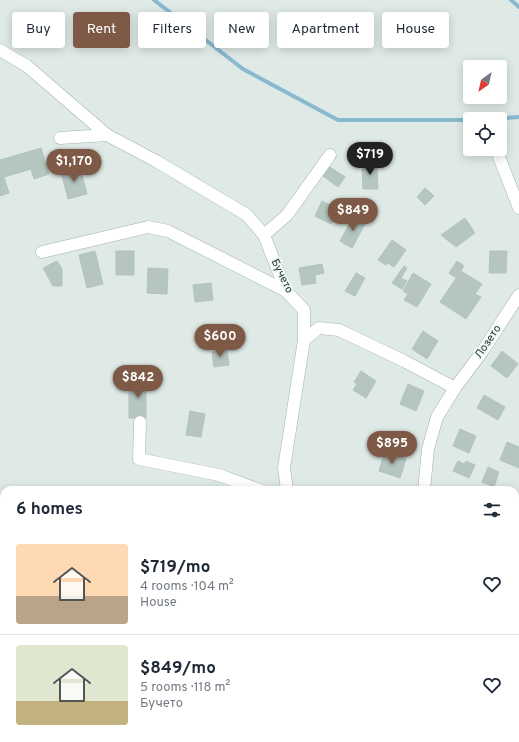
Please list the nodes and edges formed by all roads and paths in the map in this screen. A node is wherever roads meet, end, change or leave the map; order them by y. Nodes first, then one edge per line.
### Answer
1 (0, 50) edge
2 (107, 135) junction
3 (60, 138) dead end
4 (330, 155) dead end
5 (499, 156) edge
6 (519, 208) edge
7 (264, 236) junction
8 (42, 252) dead end
9 (286, 291) junction
10 (519, 295) edge
11 (304, 340) junction
12 (454, 388) junction
13 (140, 422) dead end
14 (249, 486) edge
15 (286, 486) edge
16 (424, 486) edge

1 - 2 street
2 - 3 street
2 - 7 street, Бучето
4 - 7 street
5 - 6 street
7 - 9 street, Бучето
8 - 9 street
9 - 11 street, Бучето
10 - 12 street, Лозето
11 - 12 street
11 - 15 street, Бучето
12 - 16 street, Лозето
13 - 14 street

